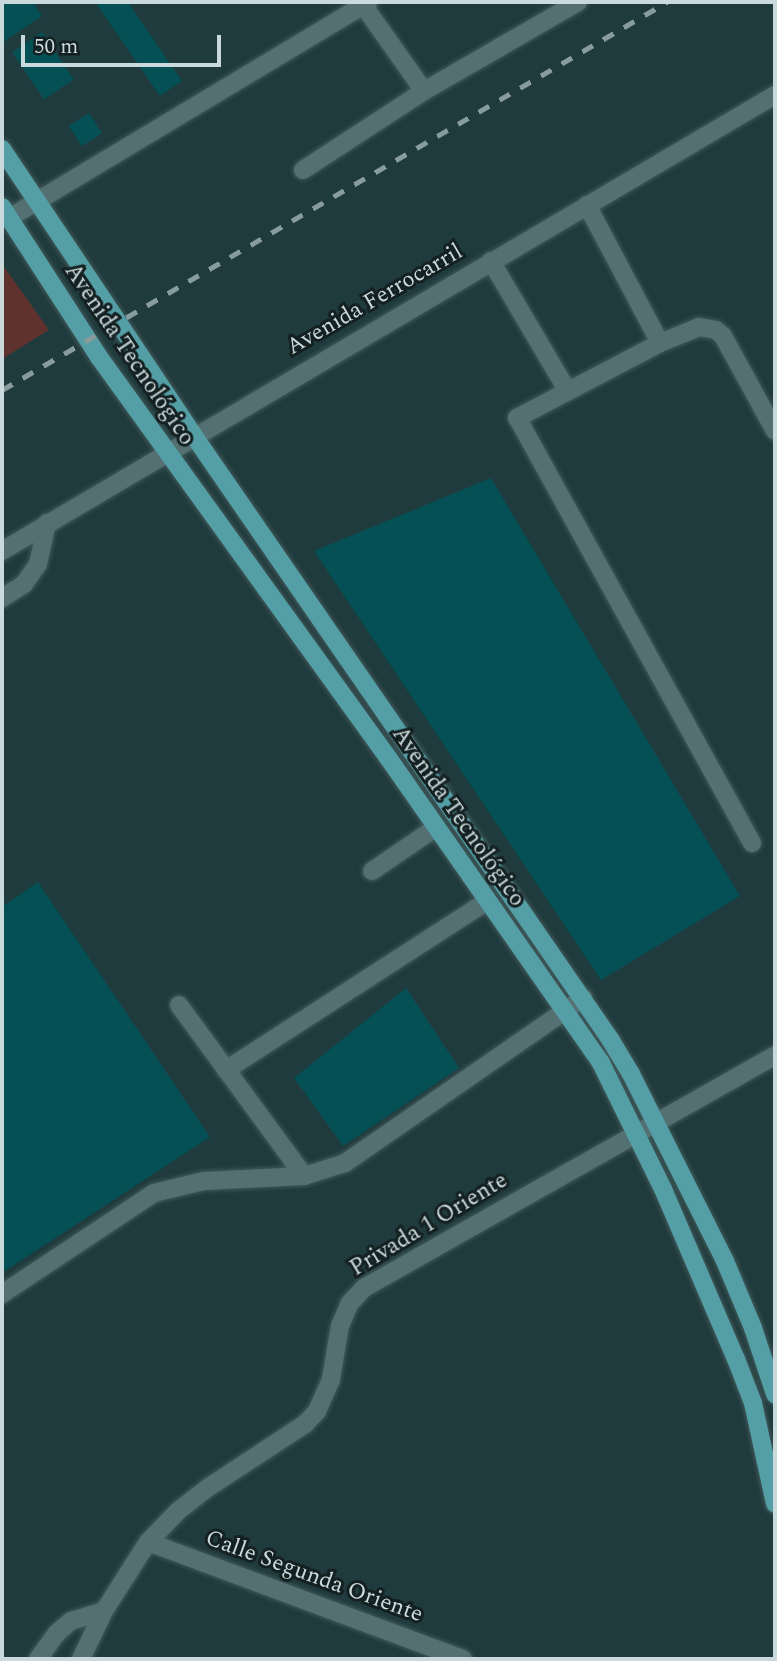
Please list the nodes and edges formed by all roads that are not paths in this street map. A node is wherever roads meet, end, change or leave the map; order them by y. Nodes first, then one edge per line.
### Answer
1 (578, 2) edge
2 (364, 3) edge
3 (424, 91) junction
4 (775, 95) edge
5 (2, 149) edge
6 (303, 170) dead end
7 (38, 200) junction
8 (587, 205) junction
9 (5, 213) edge
10 (491, 261) junction
11 (660, 343) junction
12 (567, 390) junction
13 (775, 431) edge
14 (194, 436) junction
15 (166, 453) junction
16 (47, 523) junction
17 (2, 551) edge
18 (2, 598) edge
19 (435, 828) junction
20 (752, 844) dead end
21 (372, 871) dead end
22 (486, 902) junction
23 (583, 998) junction
24 (179, 1005) dead end
25 (564, 1011) junction
26 (775, 1055) edge
27 (226, 1070) junction
28 (656, 1123) junction
29 (638, 1132) junction
30 (304, 1176) junction
31 (2, 1294) edge
32 (775, 1392) edge
33 (753, 1403) junction
34 (775, 1504) edge
35 (148, 1542) junction
36 (104, 1611) junction
37 (38, 1659) edge
38 (81, 1659) edge
39 (463, 1659) edge

1 - 3 street
2 - 3 street
2 - 7 street
3 - 6 street
4 - 8 street, Avenida Ferrocarril
5 - 7 main road, Avenida Tecnológico
7 - 9 street
7 - 14 main road, Avenida Tecnológico
8 - 10 street, Avenida Ferrocarril
8 - 11 street
9 - 15 main road, Avenida Tecnológico
10 - 12 street
10 - 14 street, Avenida Ferrocarril
11 - 12 street
11 - 13 street
12 - 20 street
14 - 15 street, Avenida Ferrocarril
14 - 23 main road, Avenida Tecnológico
15 - 16 street, Avenida Ferrocarril
15 - 19 main road, Avenida Tecnológico
16 - 17 street, Avenida Ferrocarril
16 - 18 street
19 - 21 street
19 - 22 main road, Avenida Tecnológico
22 - 25 main road, Avenida Tecnológico
22 - 27 street
23 - 25 street
23 - 28 main road, Avenida Tecnológico
24 - 27 street
25 - 29 main road, Avenida Tecnológico
25 - 30 street
26 - 28 street, Privada 1 Oriente
27 - 30 street
28 - 29 street, Privada 1 Oriente
28 - 32 main road, Avenida Tecnológico
29 - 33 main road, Avenida Tecnológico
29 - 35 street, Privada 1 Oriente
30 - 31 street
32 - 33 street
33 - 34 main road, Avenida Tecnológico
35 - 36 street, Privada 1 Oriente
35 - 39 street, Calle Segunda Oriente
36 - 37 street
36 - 38 street, Privada 1 Oriente

